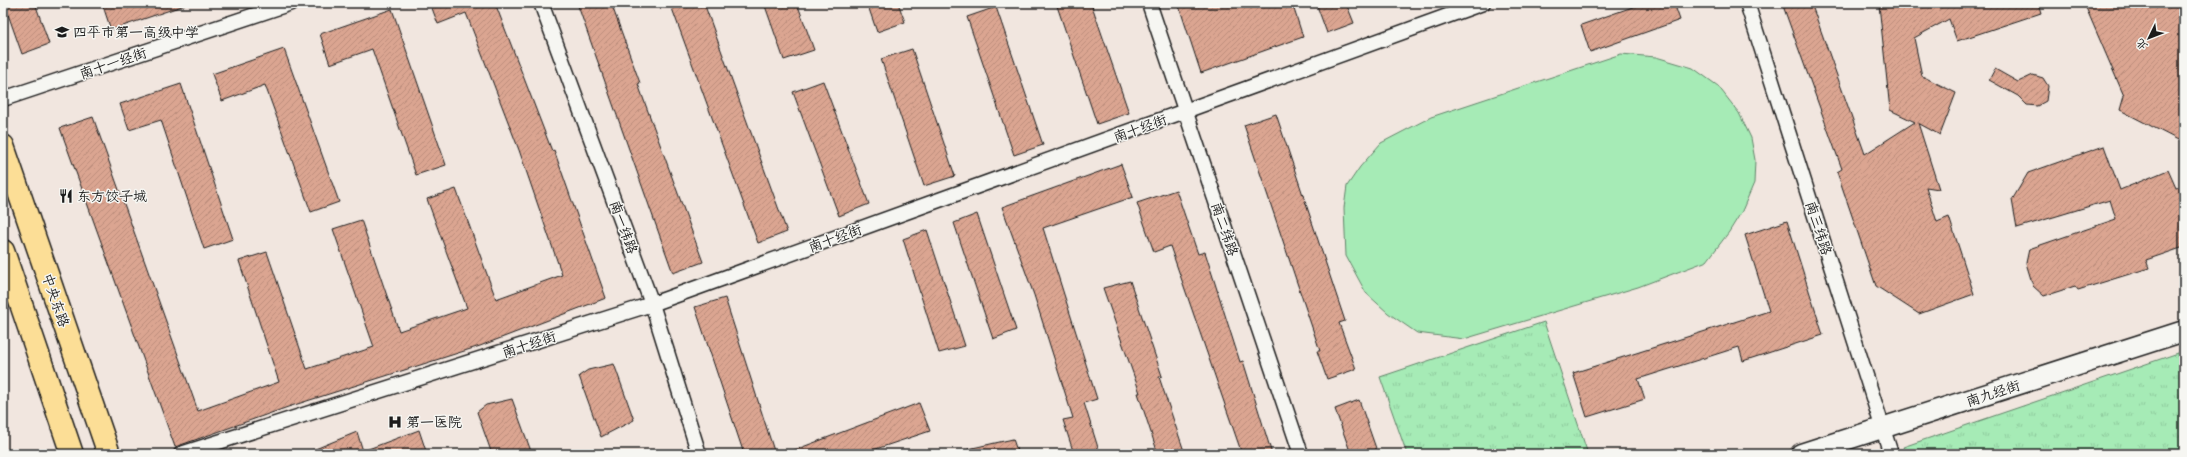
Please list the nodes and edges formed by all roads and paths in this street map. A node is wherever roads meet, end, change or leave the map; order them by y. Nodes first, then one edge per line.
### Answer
1 (291, 3) edge
2 (541, 3) edge
3 (1149, 3) edge
4 (1483, 3) edge
5 (1747, 3) edge
6 (3, 99) edge
7 (1185, 111) junction
8 (3, 146) edge
9 (3, 251) edge
10 (652, 304) junction
11 (2184, 331) edge
12 (1883, 428) junction
13 (72, 454) edge
14 (109, 454) edge
15 (181, 454) edge
16 (700, 454) edge
17 (1301, 454) edge
18 (1801, 454) edge
19 (1891, 454) edge

1 - 6 street, 南十一经街
2 - 10 street, 南一纬路
3 - 7 street, 南二纬路
4 - 7 street, 南十经街
5 - 12 street, 南三纬路
7 - 10 street, 南十经街
7 - 17 street, 南二纬路
8 - 14 main road, 中央东路
9 - 13 main road
10 - 15 street, 南十经街
10 - 16 street, 南一纬路
11 - 12 main road, 南九经街
12 - 18 main road, 南九经街
12 - 19 street, 南三纬路

